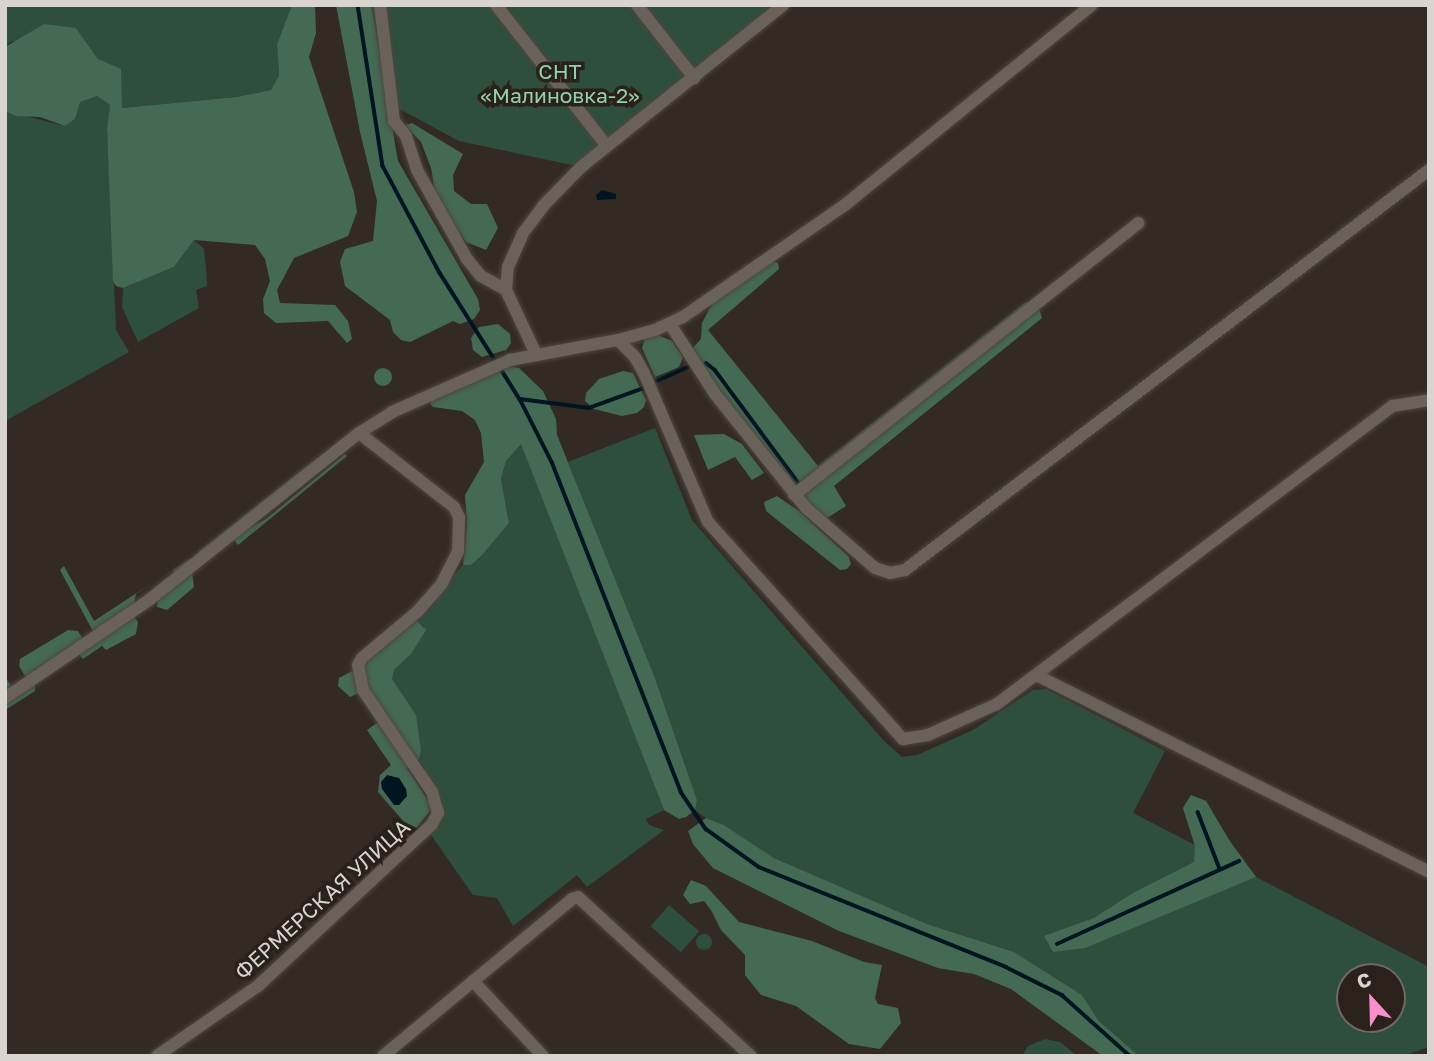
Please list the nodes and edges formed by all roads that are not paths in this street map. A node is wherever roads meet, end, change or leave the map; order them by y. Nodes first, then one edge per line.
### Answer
1 (380, 5) edge
2 (496, 5) edge
3 (637, 5) edge
4 (1092, 5) edge
5 (780, 6) edge
6 (694, 78) junction
7 (607, 146) junction
8 (1429, 170) edge
9 (1138, 223) dead end
10 (506, 290) junction
11 (670, 324) junction
12 (618, 340) junction
13 (536, 354) junction
14 (1429, 400) edge
15 (359, 433) junction
16 (794, 495) junction
17 (1038, 676) junction
18 (5, 698) edge
19 (1429, 872) edge
20 (473, 981) junction
21 (157, 1056) edge
22 (383, 1056) edge
23 (543, 1056) edge
24 (751, 1056) edge

1 - 10 street
2 - 7 street
3 - 6 street
4 - 11 street
5 - 6 street
6 - 7 street
7 - 10 street
8 - 16 street
9 - 16 street
10 - 13 street
11 - 12 street
11 - 16 street
12 - 13 street
12 - 17 street
13 - 15 street
14 - 17 street
15 - 18 street
15 - 21 street, ФЕРМЕРСКАЯ УЛИЦА
17 - 19 street
20 - 22 street
20 - 23 street
20 - 24 street

